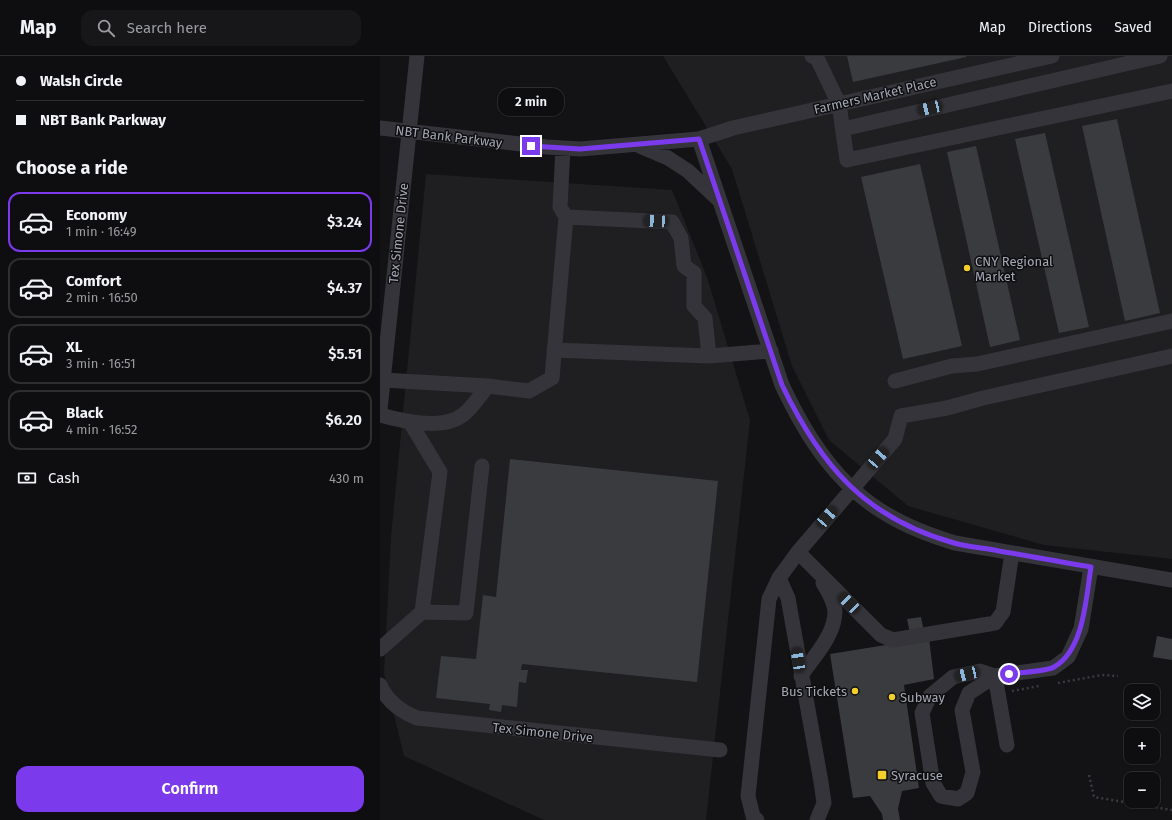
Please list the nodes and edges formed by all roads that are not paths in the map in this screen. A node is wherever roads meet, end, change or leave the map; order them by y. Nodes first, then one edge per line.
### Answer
1 (417, 56) edge
2 (1052, 56) edge
3 (1160, 56) edge
4 (815, 57) edge
5 (1172, 91) edge
6 (839, 104) junction
7 (380, 128) edge
8 (843, 129) junction
9 (409, 131) junction
10 (699, 139) junction
11 (637, 145) junction
12 (563, 148) junction
13 (721, 202) junction
14 (566, 217) junction
15 (1172, 321) edge
16 (554, 350) junction
17 (771, 351) junction
18 (709, 356) junction
19 (1172, 356) edge
20 (382, 372) edge
21 (895, 381) dead end
22 (488, 386) junction
23 (380, 410) edge
24 (380, 415) edge
25 (410, 422) junction
26 (482, 466) dead end
27 (853, 488) junction
28 (798, 552) junction
29 (1012, 553) junction
30 (1091, 567) junction
31 (817, 571) junction
32 (780, 578) junction
33 (1172, 580) edge
34 (422, 612) junction
35 (380, 650) edge
36 (801, 676) junction
37 (995, 676) junction
38 (380, 685) edge
39 (1007, 745) dead end
40 (720, 750) dead end
41 (757, 820) edge
42 (817, 820) edge

1 - 9 street, Tex Simone Drive
2 - 6 street, Farmers Market Place
3 - 8 street
4 - 6 street
5 - 8 street
6 - 8 street
6 - 10 street, Farmers Market Place
7 - 9 street, NBT Bank Parkway
9 - 12 street, NBT Bank Parkway
9 - 20 street, Tex Simone Drive
10 - 11 street, NBT Bank Parkway
10 - 13 street, NBT Bank Parkway
11 - 12 street, NBT Bank Parkway
11 - 13 street, NBT Bank Parkway
12 - 14 street
13 - 17 street, NBT Bank Parkway
14 - 16 street
14 - 18 street
15 - 21 street
16 - 18 street
16 - 22 street
17 - 18 street
17 - 27 street, NBT Bank Parkway
19 - 27 street
20 - 22 street
20 - 23 street, Tex Simone Drive
22 - 25 street
24 - 25 street
25 - 34 street
26 - 34 street
27 - 28 street
27 - 29 street, NBT Bank Parkway
28 - 31 street
28 - 32 street
29 - 30 street, NBT Bank Parkway
29 - 31 street
30 - 33 street, NBT Bank Parkway
30 - 37 street
31 - 36 street
32 - 36 street
32 - 41 street
34 - 35 street
36 - 42 street
37 - 37 street
37 - 39 street
38 - 40 street, Tex Simone Drive

